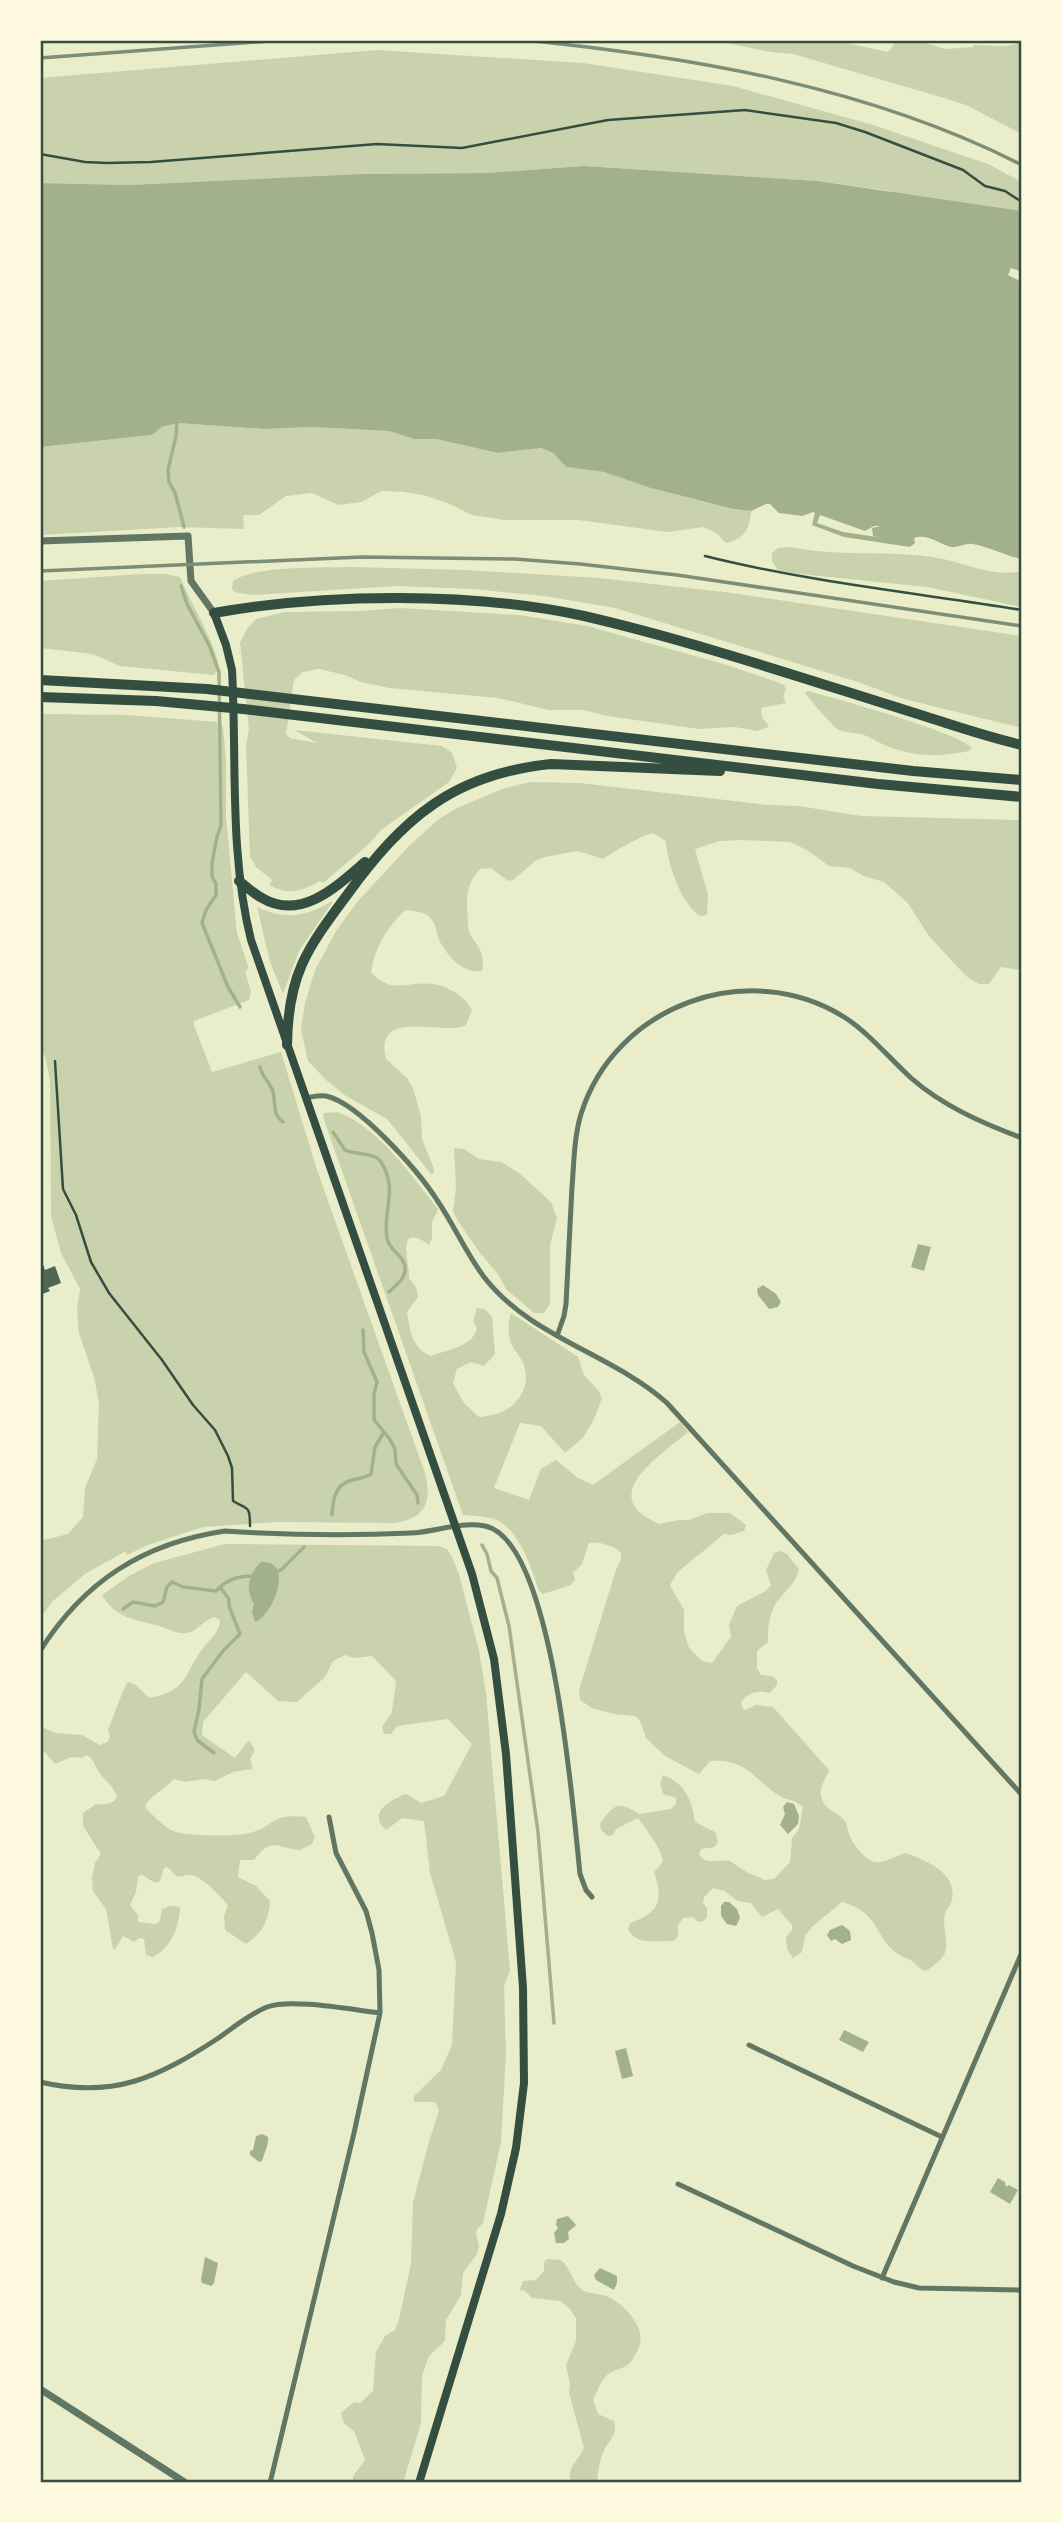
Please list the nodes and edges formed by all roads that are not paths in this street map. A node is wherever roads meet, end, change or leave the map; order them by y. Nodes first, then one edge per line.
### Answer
1 (40, 541) edge
2 (214, 613) junction
3 (40, 680) edge
4 (40, 697) edge
5 (1022, 745) edge
6 (797, 774) junction
7 (1022, 780) edge
8 (1022, 797) edge
9 (382, 848) junction
10 (239, 881) junction
11 (288, 1045) junction
12 (305, 1098) junction
13 (1022, 1138) edge
14 (557, 1336) junction
15 (456, 1526) junction
16 (40, 1651) edge
17 (1022, 1795) edge
18 (329, 1817) dead end
19 (592, 1897) dead end
20 (1022, 1952) edge
21 (380, 2013) junction
22 (749, 2045) dead end
23 (40, 2082) edge
24 (942, 2137) junction
25 (678, 2184) dead end
26 (882, 2278) junction
27 (1022, 2290) edge
28 (40, 2389) edge
29 (186, 2483) edge
30 (271, 2483) edge
31 (419, 2483) edge

1 - 2 street
2 - 5 highway
2 - 10 main road
3 - 7 highway
4 - 6 highway
6 - 8 highway
6 - 9 highway
9 - 10 highway
9 - 11 highway
10 - 11 main road
11 - 12 main road
12 - 14 street
12 - 15 main road
13 - 14 street
14 - 17 street
15 - 16 street
15 - 19 street
15 - 31 main road
18 - 21 street
20 - 24 street
21 - 23 street
21 - 30 street
22 - 24 street
24 - 26 street
25 - 26 street
26 - 27 street
28 - 29 street

